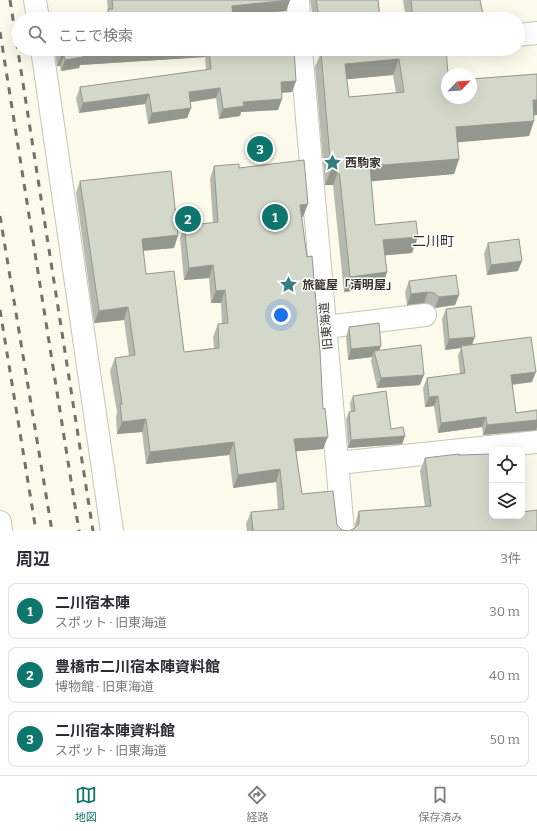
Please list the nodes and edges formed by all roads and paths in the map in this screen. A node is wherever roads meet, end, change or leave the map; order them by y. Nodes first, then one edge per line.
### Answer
1 (35, 0) edge
2 (298, 0) edge
3 (37, 12) edge
4 (299, 12) edge
5 (537, 33) edge
6 (525, 34) edge
7 (43, 56) edge
8 (302, 56) edge
9 (425, 315) dead end
10 (326, 327) junction
11 (537, 442) edge
12 (338, 463) junction
13 (0, 522) edge
14 (1, 531) edge
15 (112, 531) edge
16 (343, 531) edge

1 - 3 street
2 - 4 street
5 - 6 street
7 - 15 street
8 - 10 street, 旧東海道
9 - 10 street
10 - 12 street, 旧東海道
11 - 12 street
12 - 16 street, 旧東海道
13 - 14 street

